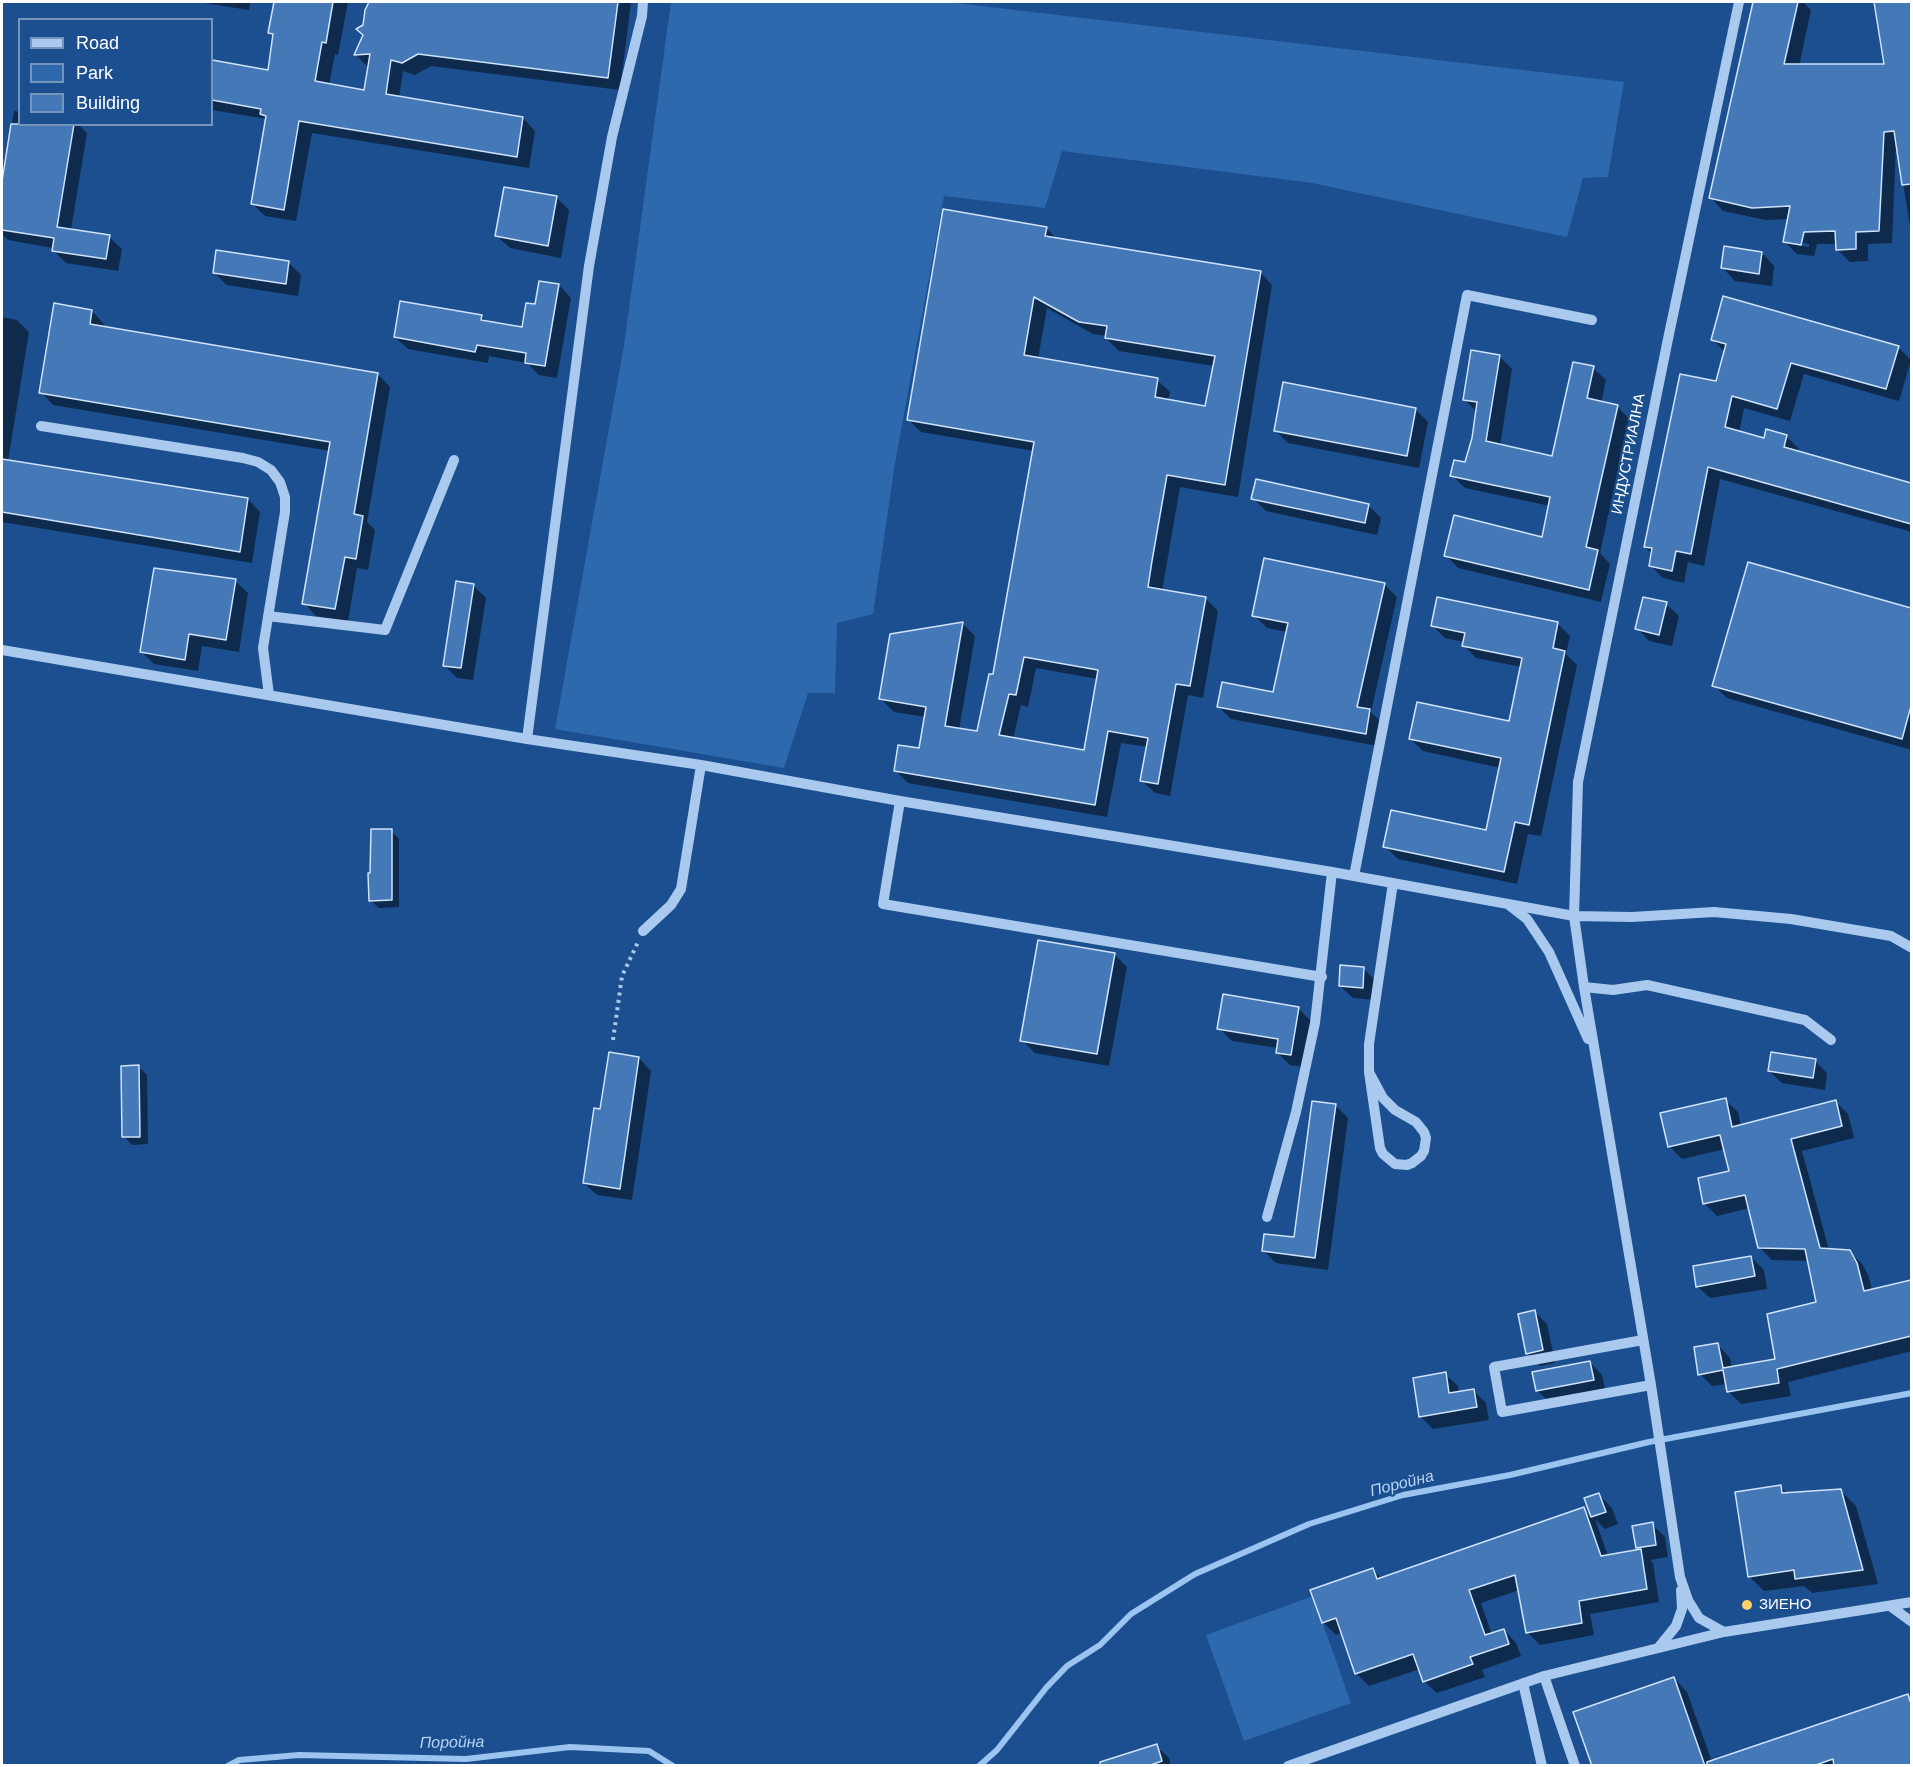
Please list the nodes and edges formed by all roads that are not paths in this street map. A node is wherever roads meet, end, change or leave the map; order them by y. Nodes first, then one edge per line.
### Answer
1 (643, 2) edge
2 (1739, 2) edge
3 (1592, 320) dead end
4 (41, 426) dead end
5 (454, 460) dead end
6 (268, 616) junction
7 (2, 650) edge
8 (269, 695) junction
9 (527, 739) junction
10 (701, 765) junction
11 (900, 801) junction
12 (1332, 872) junction
13 (1354, 876) junction
14 (1393, 883) junction
15 (1506, 903) junction
16 (1574, 916) junction
17 (643, 931) road end
18 (1911, 948) edge
19 (1322, 977) junction
20 (1584, 987) junction
21 (1832, 1040) dead end
22 (1595, 1055) junction
23 (1369, 1072) junction
24 (1267, 1217) dead end
25 (1643, 1340) junction
26 (1651, 1385) junction
27 (1680, 1577) junction
28 (1911, 1602) edge
29 (1890, 1606) junction
30 (1911, 1622) edge
31 (1724, 1632) junction
32 (1659, 1647) junction
33 (1544, 1676) junction
34 (1522, 1683) junction
35 (1318, 1761) edge
36 (1288, 1766) edge
37 (1542, 1766) edge
38 (1575, 1766) edge

1 - 9 street
2 - 16 street, ИНДУСТРИАЛНА
3 - 13 street
4 - 6 street
5 - 6 street
6 - 8 street
7 - 8 street
8 - 9 street
9 - 10 street
10 - 11 street
10 - 17 street
11 - 12 street
11 - 19 street
12 - 13 street
12 - 19 street
13 - 14 street
14 - 15 street
14 - 23 street
15 - 16 street
15 - 22 street
16 - 18 street
16 - 20 street, ИНДУСТРИАЛНА
19 - 24 street
20 - 21 street
20 - 22 street, ИНДУСТРИАЛНА
22 - 25 street
23 - 23 street
25 - 26 street
25 - 26 street
26 - 27 street
27 - 31 street
27 - 32 street
28 - 29 street
29 - 30 street
29 - 31 street
31 - 32 street
32 - 33 street
33 - 34 street
33 - 38 street
34 - 35 street
34 - 37 street
35 - 36 street

